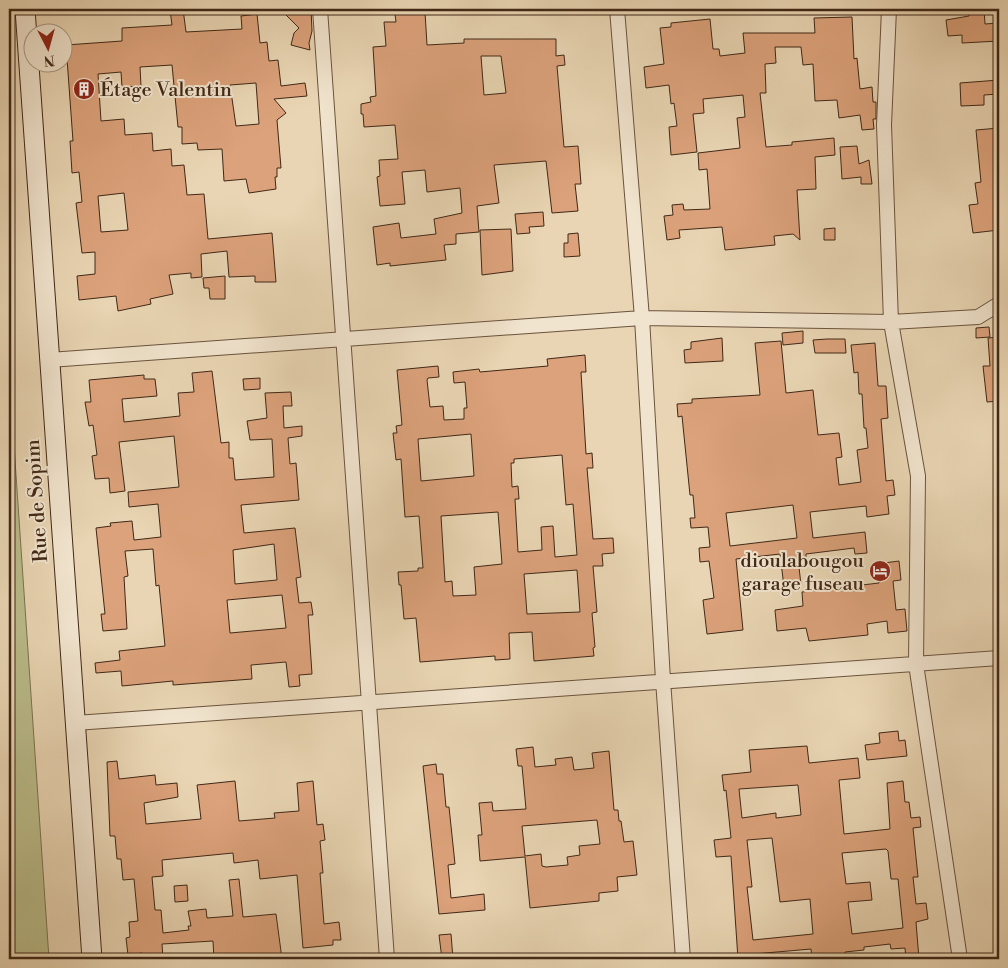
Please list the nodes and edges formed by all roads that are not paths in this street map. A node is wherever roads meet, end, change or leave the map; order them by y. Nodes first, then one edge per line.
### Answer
1 (25, 9) edge
2 (320, 9) edge
3 (617, 9) edge
4 (889, 9) edge
5 (999, 304) edge
6 (642, 318) junction
7 (891, 322) junction
8 (343, 339) junction
9 (49, 360) junction
10 (999, 658) edge
11 (916, 664) junction
12 (663, 680) junction
13 (369, 702) junction
14 (75, 723) junction
15 (92, 959) edge
16 (388, 959) edge
17 (683, 959) edge
18 (960, 959) edge

1 - 9 street, Rue de Sopim
2 - 8 street
3 - 6 street
4 - 7 street
5 - 7 street
6 - 7 street
6 - 8 street
6 - 12 street
7 - 11 street
8 - 9 street
8 - 13 street
9 - 14 street, Rue de Sopim
10 - 11 street
11 - 12 street
11 - 18 street
12 - 13 street
12 - 17 street
13 - 14 street
13 - 16 street
14 - 15 street, Rue de Sopim

